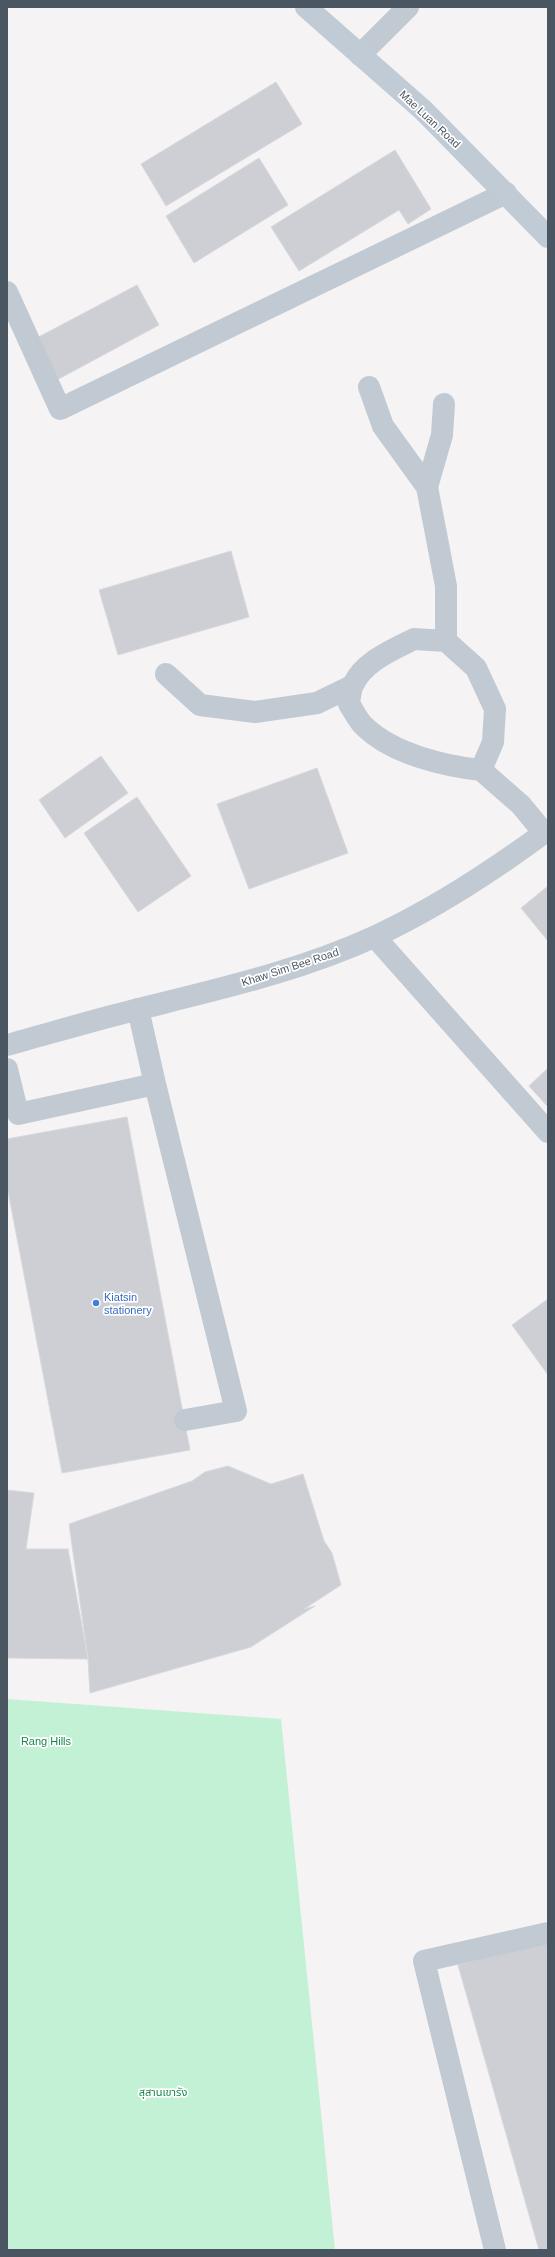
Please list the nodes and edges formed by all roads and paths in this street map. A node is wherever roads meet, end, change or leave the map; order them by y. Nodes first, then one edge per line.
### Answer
1 (306, 7) edge
2 (408, 7) edge
3 (360, 55) junction
4 (506, 193) junction
5 (548, 237) edge
6 (7, 292) edge
7 (370, 387) dead end
8 (444, 404) dead end
9 (427, 487) junction
10 (446, 640) junction
11 (166, 674) dead end
12 (352, 686) junction
13 (481, 770) junction
14 (546, 831) edge
15 (375, 937) junction
16 (138, 1009) junction
17 (7, 1045) edge
18 (7, 1069) edge
19 (155, 1084) junction
20 (548, 1132) edge
21 (184, 1420) dead end
22 (548, 1933) edge
23 (495, 2250) edge

1 - 3 main road, Mae Luan Road
2 - 3 street
3 - 4 main road, Mae Luan Road
4 - 5 main road, Mae Luan Road
4 - 6 street
7 - 9 street
8 - 9 street
9 - 10 street
10 - 12 street
10 - 13 street
11 - 12 street
12 - 13 street
13 - 14 street
14 - 15 street, Khaw Sim Bee Road
15 - 16 street, Khaw Sim Bee Road
15 - 20 street
16 - 17 street, Khaw Sim Bee Road
16 - 19 street
18 - 19 street
19 - 21 street
22 - 23 street

